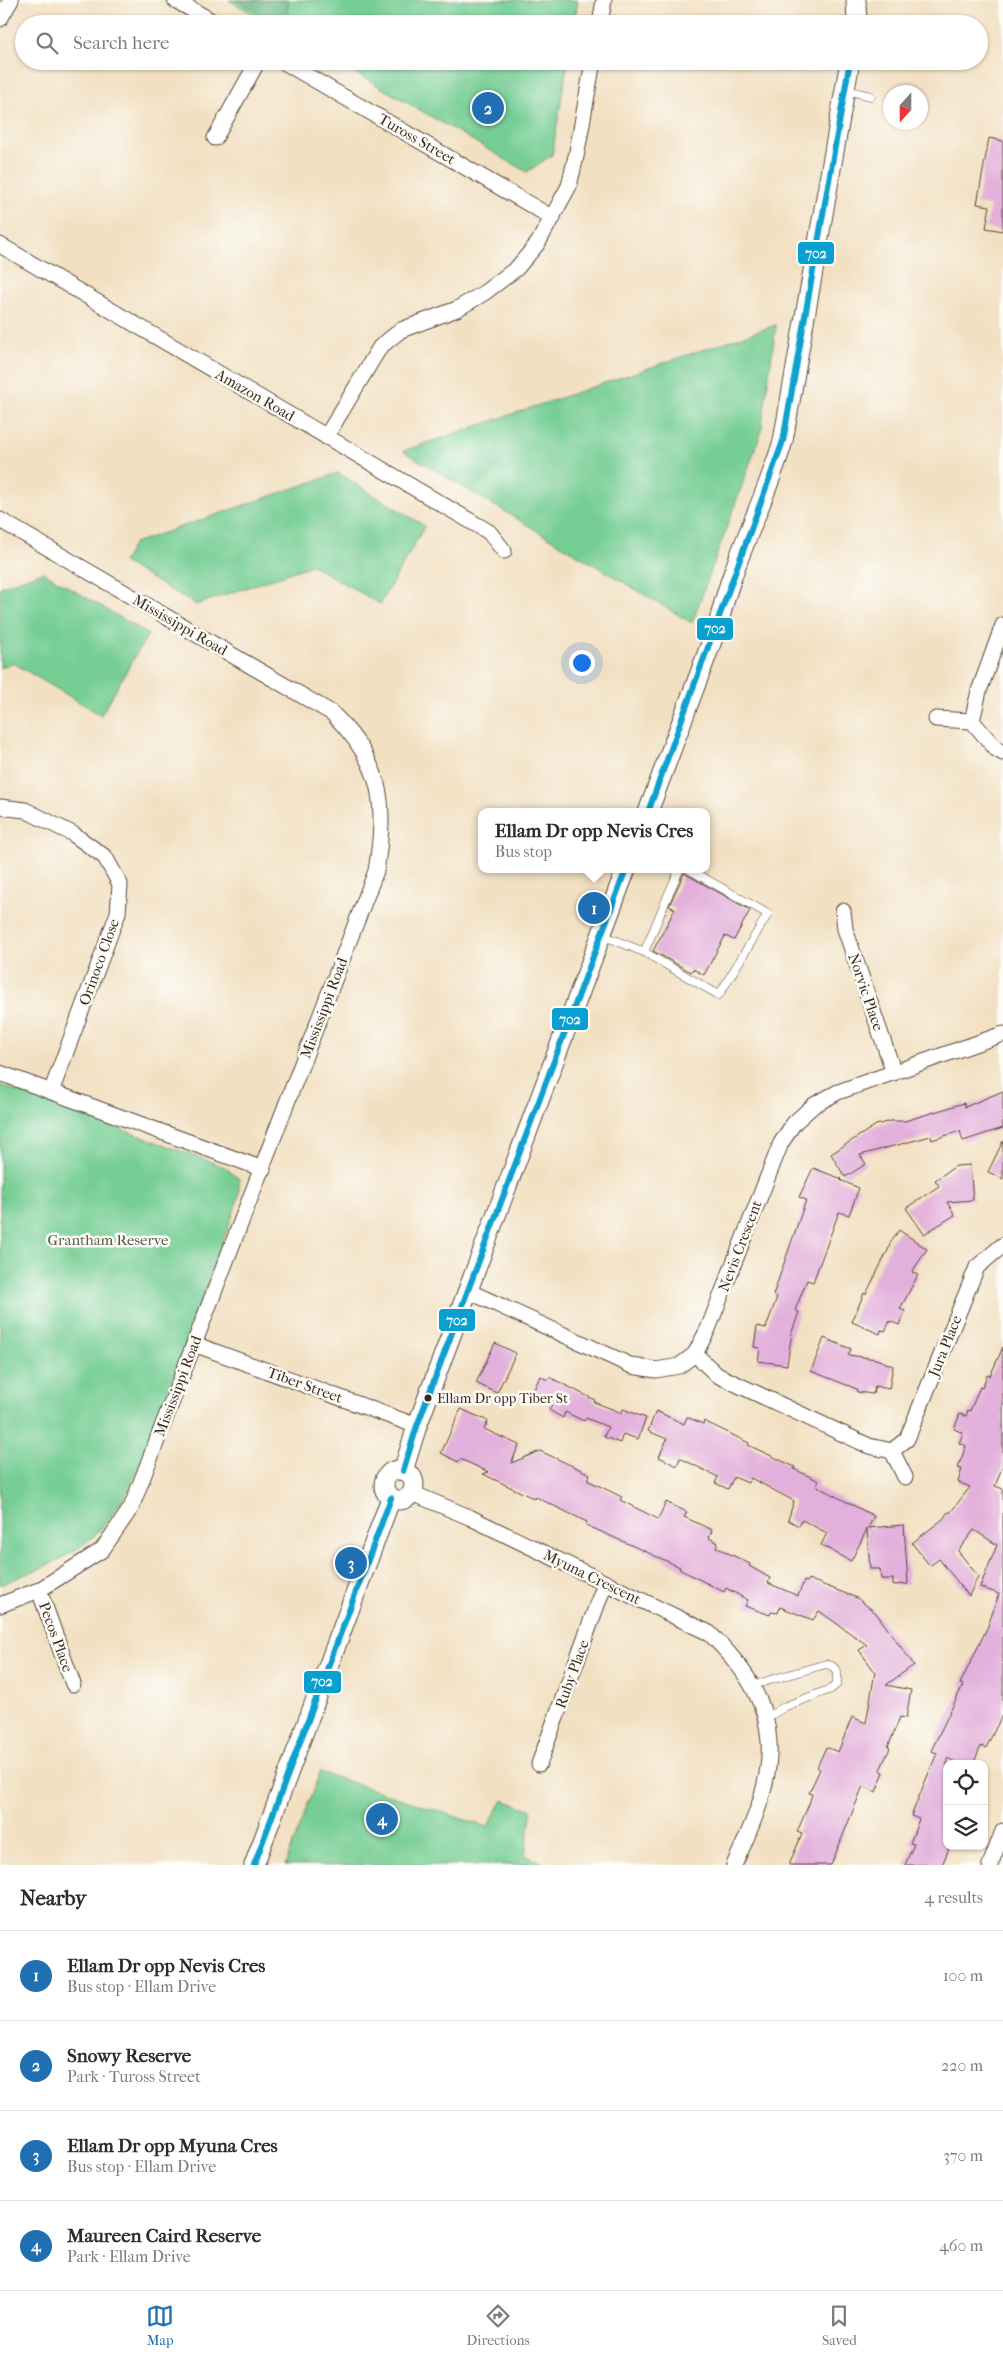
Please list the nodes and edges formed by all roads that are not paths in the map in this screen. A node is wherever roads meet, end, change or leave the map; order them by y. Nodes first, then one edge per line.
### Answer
1 (11, 0) edge
2 (175, 0) edge
3 (604, 0) edge
4 (856, 0) edge
5 (201, 15) edge
6 (602, 15) edge
7 (857, 15) edge
8 (0, 19) edge
9 (253, 70) edge
10 (298, 70) edge
11 (591, 70) edge
12 (848, 70) edge
13 (845, 90) junction
14 (871, 96) dead end
15 (215, 138) dead end
16 (553, 218) junction
17 (0, 245) edge
18 (326, 437) junction
19 (0, 520) edge
20 (504, 551) dead end
21 (1003, 625) edge
22 (936, 719) dead end
23 (972, 721) junction
24 (1003, 753) edge
25 (0, 807) edge
26 (649, 808) edge
27 (624, 873) edge
28 (678, 873) edge
29 (695, 873) edge
30 (843, 911) dead end
31 (601, 935) junction
32 (644, 952) junction
33 (1003, 1034) edge
34 (0, 1073) edge
35 (894, 1073) junction
36 (51, 1092) junction
37 (263, 1168) junction
38 (1003, 1245) edge
39 (468, 1291) junction
40 (194, 1344) junction
41 (695, 1354) junction
42 (417, 1426) junction
43 (892, 1451) junction
44 (403, 1471) junction
45 (904, 1477) dead end
46 (412, 1493) junction
47 (391, 1498) junction
48 (605, 1584) junction
49 (39, 1590) junction
50 (0, 1605) edge
51 (73, 1684) dead end
52 (753, 1685) junction
53 (766, 1718) junction
54 (539, 1764) dead end
55 (1003, 1831) edge
56 (254, 1865) edge
57 (734, 1865) edge
58 (990, 1865) edge

1 - 8 street
2 - 5 street
3 - 6 street
4 - 7 street
9 - 15 street
10 - 16 street, Tuross Street
11 - 16 street
12 - 13 street
13 - 14 lane
13 - 26 street
16 - 18 street
17 - 18 street, Amazon Road
18 - 20 street, Amazon Road
19 - 37 street, Mississippi Road
21 - 23 street
22 - 23 street
23 - 24 street
25 - 36 street, Orinoco Close
27 - 31 street
28 - 32 lane
29 - 32 lane
30 - 35 street, Norvic Place
31 - 32 lane
31 - 39 street
33 - 35 street, Nevis Crescent
34 - 36 street
35 - 41 street, Nevis Crescent
36 - 37 street
37 - 40 street, Mississippi Road
38 - 43 street, Jura Place
39 - 41 street
39 - 42 street
40 - 42 street, Tiber Street
40 - 49 street, Mississippi Road
41 - 43 street
42 - 44 street
43 - 45 street
44 - 46 street
44 - 47 street
46 - 47 street
46 - 48 street, Myuna Crescent
47 - 56 street
48 - 52 street, Myuna Crescent
48 - 54 street, Ruby Place
49 - 50 street, Mississippi Road
49 - 51 street, Pecos Place
52 - 53 street, Myuna Crescent
52 - 53 lane
53 - 57 street, Myuna Crescent
55 - 58 street

